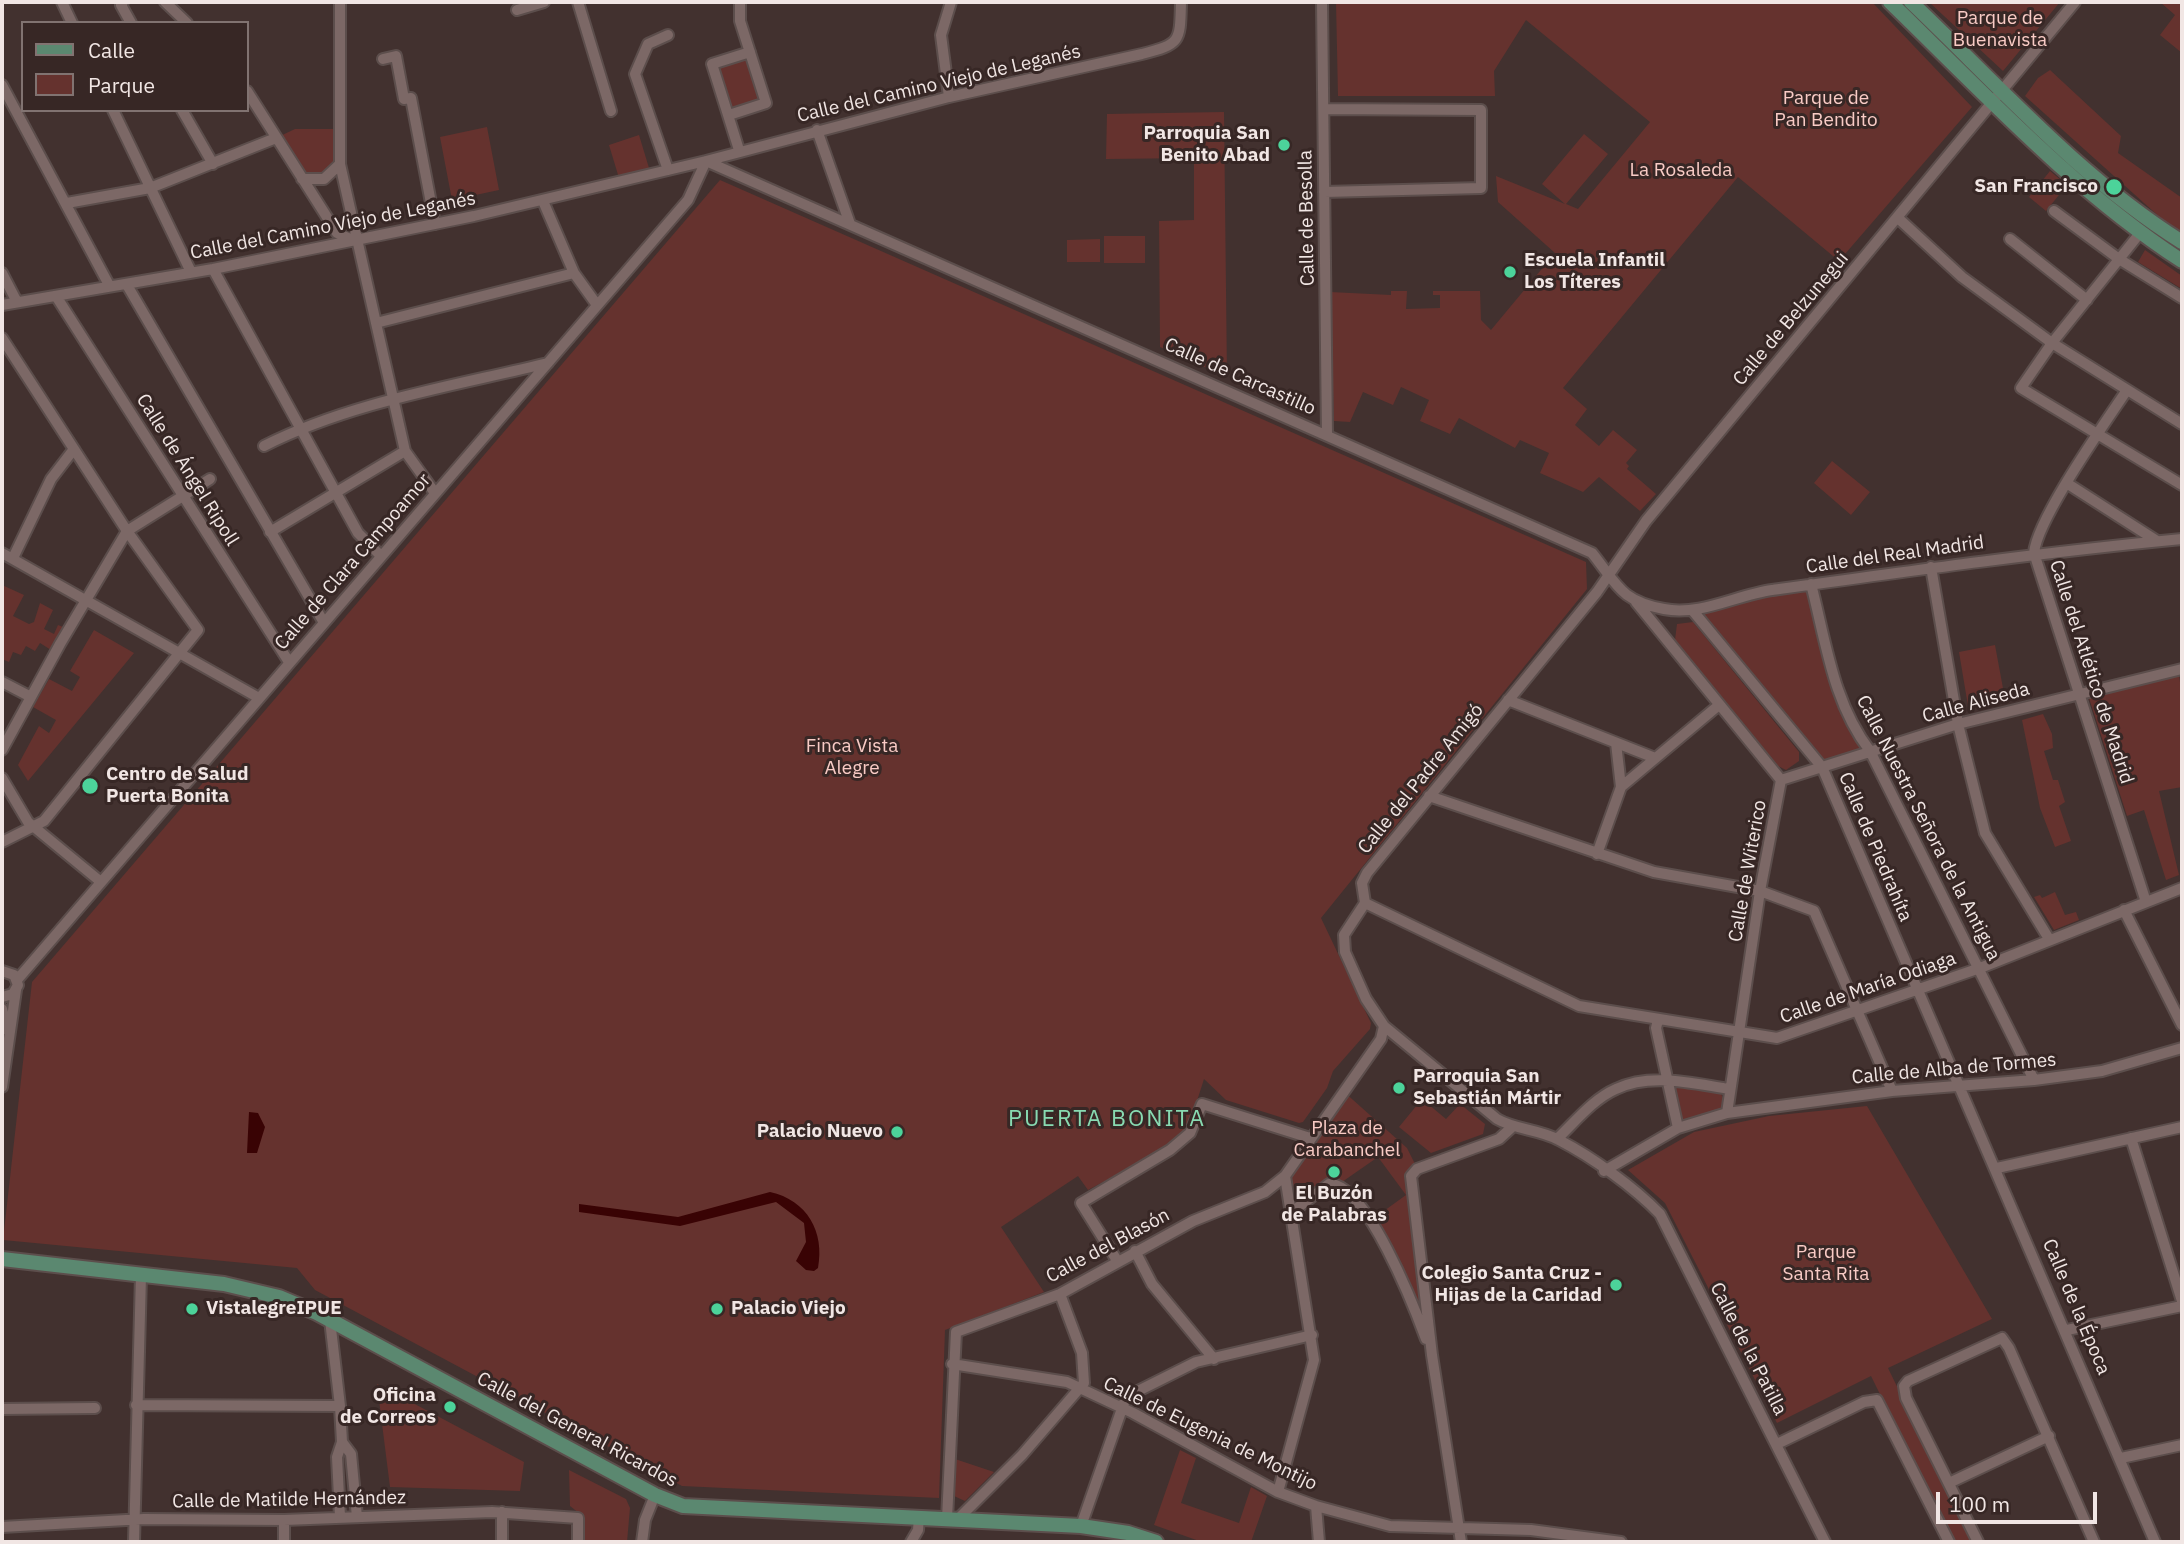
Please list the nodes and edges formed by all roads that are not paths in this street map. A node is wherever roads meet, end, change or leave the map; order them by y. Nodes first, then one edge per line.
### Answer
1 (62, 2) edge
2 (123, 2) edge
3 (165, 2) edge
4 (340, 2) edge
5 (544, 2) edge
6 (578, 2) edge
7 (740, 2) edge
8 (951, 2) edge
9 (1181, 2) edge
10 (1322, 2) edge
11 (1890, 2) edge
12 (1911, 2) edge
13 (2075, 2) edge
14 (517, 10) dead end
15 (71, 21) edge
16 (130, 21) edge
17 (185, 21) edge
18 (668, 35) dead end
19 (750, 52) junction
20 (383, 59) dead end
21 (2, 85) edge
22 (248, 93) edge
23 (1998, 96) junction
24 (949, 97) junction
25 (1324, 109) junction
26 (611, 111) dead end
27 (114, 112) edge
28 (183, 112) edge
29 (729, 115) junction
30 (817, 130) junction
31 (276, 138) junction
32 (739, 150) junction
33 (706, 161) junction
34 (213, 164) junction
35 (340, 164) junction
36 (668, 170) junction
37 (302, 179) junction
38 (150, 188) junction
39 (1324, 192) junction
40 (543, 201) junction
41 (67, 203) junction
42 (2054, 211) dead end
43 (1898, 218) junction
44 (435, 223) junction
45 (849, 224) junction
46 (2140, 233) junction
47 (2010, 239) dead end
48 (355, 241) junction
49 (2182, 242) edge
50 (2119, 260) junction
51 (2182, 261) edge
52 (213, 269) junction
53 (191, 272) junction
54 (2, 273) edge
55 (574, 273) junction
56 (110, 285) junction
57 (127, 285) junction
58 (56, 296) junction
59 (2182, 298) edge
60 (2087, 300) junction
61 (17, 302) junction
62 (2, 305) edge
63 (597, 305) junction
64 (376, 323) junction
65 (2, 338) edge
66 (2052, 343) junction
67 (548, 363) junction
68 (2127, 390) junction
69 (394, 401) junction
70 (2182, 424) edge
71 (298, 429) junction
72 (1327, 434) junction
73 (2097, 436) junction
74 (264, 446) dead end
75 (74, 449) junction
76 (405, 452) junction
77 (210, 479) dead end
78 (2067, 484) junction
79 (2182, 485) edge
80 (337, 492) junction
81 (435, 493) junction
82 (182, 496) junction
83 (127, 531) junction
84 (270, 532) junction
85 (2182, 539) edge
86 (2157, 541) junction
87 (2, 553) edge
88 (2034, 553) junction
89 (380, 555) junction
90 (13, 558) junction
91 (1931, 567) junction
92 (1608, 573) junction
93 (1811, 584) junction
94 (1619, 591) joint
95 (86, 598) junction
96 (1636, 601) junction
97 (1693, 611) junction
98 (323, 621) junction
99 (182, 652) junction
100 (289, 662) junction
101 (2182, 669) edge
102 (2, 682) edge
103 (2081, 694) junction
104 (31, 697) junction
105 (259, 698) junction
106 (1508, 700) junction
107 (1719, 705) junction
108 (1958, 724) junction
109 (1616, 743) junction
110 (2, 750) edge
111 (1870, 751) junction
112 (1655, 758) junction
113 (1822, 767) junction
114 (2, 779) edge
115 (1781, 780) junction
116 (1621, 787) junction
117 (1429, 796) junction
118 (33, 826) junction
119 (2, 842) edge
120 (1597, 854) junction
121 (101, 882) junction
122 (2182, 888) edge
123 (1760, 891) junction
124 (2147, 902) junction
125 (1365, 903) junction
126 (2124, 911) junction
127 (2049, 939) junction
128 (1980, 968) junction
129 (2, 971) edge
130 (17, 985) junction
131 (1917, 990) junction
132 (2, 997) edge
133 (2, 1009) edge
134 (1858, 1012) junction
135 (1658, 1020) junction
136 (2182, 1025) edge
137 (1384, 1026) junction
138 (1740, 1032) junction
139 (8, 1034) junction
140 (2182, 1048) edge
141 (1666, 1079) junction
142 (2034, 1080) junction
143 (2, 1087) edge
144 (1960, 1088) junction
145 (1730, 1090) junction
146 (1892, 1091) junction
147 (1727, 1113) junction
148 (2182, 1127) edge
149 (1511, 1128) junction
150 (1678, 1128) junction
151 (1310, 1138) junction
152 (1557, 1139) junction
153 (2131, 1139) junction
154 (1622, 1161) junction
155 (1997, 1168) junction
156 (1604, 1171) junction
157 (1285, 1176) junction
158 (1625, 1183) junction
159 (1292, 1212) junction
160 (1135, 1251) junction
161 (2, 1259) edge
162 (1118, 1262) junction
163 (141, 1275) junction
164 (1060, 1294) junction
165 (2182, 1300) edge
166 (2182, 1306) edge
167 (330, 1320) junction
168 (2067, 1330) junction
169 (1312, 1335) junction
170 (1432, 1354) junction
171 (1214, 1359) junction
172 (952, 1364) junction
173 (1079, 1390) junction
174 (136, 1405) junction
175 (340, 1406) junction
176 (95, 1408) dead end
177 (1123, 1408) junction
178 (2, 1409) edge
179 (2049, 1436) junction
180 (342, 1442) junction
181 (1777, 1444) junction
182 (2182, 1445) edge
183 (2121, 1458) junction
184 (1950, 1483) junction
185 (1278, 1492) junction
186 (655, 1495) junction
187 (1316, 1506) junction
188 (502, 1513) junction
189 (340, 1517) junction
190 (357, 1517) junction
191 (919, 1517) junction
192 (953, 1519) junction
193 (134, 1520) junction
194 (284, 1520) junction
195 (1082, 1526) junction
196 (2, 1527) edge
197 (1458, 1529) junction
198 (1131, 1538) edge
199 (134, 1542) edge
200 (284, 1542) edge
201 (502, 1542) edge
202 (578, 1542) edge
203 (642, 1542) edge
204 (911, 1542) edge
205 (1156, 1542) edge
206 (1319, 1542) edge
207 (1461, 1542) edge
208 (1621, 1542) edge
209 (1825, 1542) edge
210 (1949, 1542) edge
211 (1978, 1542) edge
212 (2094, 1542) edge
213 (2155, 1542) edge

1 - 15 street
2 - 16 street
3 - 17 street
4 - 35 street
5 - 14 street
6 - 26 street
7 - 19 street
8 - 24 street
9 - 24 street, Calle del Camino Viejo de Leganés
10 - 25 street, Calle de Besolla
11 - 23 main road
12 - 23 main road
13 - 23 street, Calle de Belzunegui
18 - 36 street
19 - 29 street
19 - 29 street
20 - 44 street
21 - 41 street
22 - 31 street
23 - 43 street, Calle de Belzunegui
23 - 46 main road
23 - 49 main road
24 - 30 street, Calle del Camino Viejo de Leganés
25 - 39 street, Calle de Besolla
25 - 39 street
27 - 38 street
28 - 34 street
29 - 32 street
30 - 32 street, Calle del Camino Viejo de Leganés
30 - 45 street
31 - 34 street
31 - 37 street
32 - 33 street, Calle del Camino Viejo de Leganés
33 - 36 street, Calle del Camino Viejo de Leganés
33 - 45 street, Calle de Carcastillo
33 - 63 street, Calle de Clara Campoamor
34 - 38 street
35 - 37 street
35 - 48 street
36 - 40 street, Calle del Camino Viejo de Leganés
37 - 48 street
38 - 41 street
38 - 53 street
39 - 72 street, Calle de Besolla
40 - 44 street, Calle del Camino Viejo de Leganés
40 - 55 street
41 - 56 street
42 - 50 street
43 - 66 street
43 - 92 street, Calle de Belzunegui
44 - 48 street, Calle del Camino Viejo de Leganés
45 - 72 street, Calle de Carcastillo
46 - 50 street
46 - 51 main road
47 - 60 street
48 - 52 street, Calle del Camino Viejo de Leganés
48 - 64 street
50 - 59 street
50 - 60 street
52 - 53 street, Calle del Camino Viejo de Leganés
52 - 71 street
53 - 57 street, Calle del Camino Viejo de Leganés
54 - 61 street
55 - 63 street
55 - 64 street
56 - 57 street, Calle del Camino Viejo de Leganés
56 - 58 street, Calle del Camino Viejo de Leganés
57 - 84 street
58 - 61 street, Calle del Camino Viejo de Leganés
58 - 82 street, Calle de Ángel Ripoll
60 - 66 street
61 - 62 street, Calle del Camino Viejo de Leganés
63 - 67 street, Calle de Clara Campoamor
64 - 69 street
65 - 75 street
66 - 68 street
66 - 73 street
67 - 69 street
67 - 81 street, Calle de Clara Campoamor
68 - 70 street
68 - 73 street, Calle del Atlético de Madrid
69 - 71 street
69 - 76 street
71 - 74 street
71 - 80 street
72 - 92 street, Calle de Carcastillo
73 - 78 street, Calle del Atlético de Madrid
73 - 79 street
75 - 83 street
75 - 90 street
76 - 80 street
76 - 81 street
77 - 82 street
78 - 86 street
78 - 88 street, Calle del Atlético de Madrid
80 - 84 street
80 - 89 street
81 - 89 street, Calle de Clara Campoamor
82 - 83 street
82 - 100 street, Calle de Ángel Ripoll
83 - 95 street
83 - 99 street
84 - 98 street
85 - 86 street, Calle del Real Madrid
86 - 88 street, Calle del Real Madrid
87 - 90 street
88 - 91 street, Calle del Real Madrid
88 - 103 street, Calle del Atlético de Madrid
89 - 98 street, Calle de Clara Campoamor
90 - 95 street
91 - 93 street, Calle del Real Madrid
91 - 108 street
92 - 94 street, Calle de Carcastillo
92 - 106 street, Calle del Padre Amigó
93 - 97 street, Calle del Real Madrid
93 - 111 street, Calle Nuestra Señora de la Antigua
94 - 96 street, Calle del Real Madrid
95 - 99 street
95 - 104 street
96 - 97 street, Calle del Real Madrid
96 - 107 street, Calle de Witerico
97 - 113 street, Calle de Piedrahíta
98 - 100 street, Calle de Clara Campoamor
99 - 105 street
99 - 118 street
100 - 105 street, Calle de Clara Campoamor
101 - 103 street, Calle Aliseda
102 - 104 street
103 - 108 street, Calle Aliseda
103 - 124 street, Calle del Atlético de Madrid
104 - 110 street
105 - 121 street, Calle de Clara Campoamor
106 - 109 street
106 - 117 street, Calle del Padre Amigó
107 - 112 street
107 - 115 street, Calle de Witerico
108 - 111 street, Calle Aliseda
108 - 127 street
109 - 112 street
109 - 116 street
111 - 113 street, Calle Aliseda
111 - 128 street, Calle Nuestra Señora de la Antigua
112 - 116 street
113 - 115 street, Calle Aliseda
113 - 131 street, Calle de Piedrahíta
114 - 118 street
115 - 123 street, Calle de Witerico
116 - 120 street
117 - 120 street
117 - 125 street, Calle del Padre Amigó
118 - 119 street
118 - 121 street
120 - 123 street
121 - 130 street, Calle de Clara Campoamor
122 - 124 street, Calle de María Odiaga
123 - 134 street
123 - 138 street, Calle de Witerico
124 - 126 street, Calle de María Odiaga
125 - 135 street, Calle de María Odiaga
125 - 137 street, Calle del Padre Amigó
126 - 127 street, Calle de María Odiaga
126 - 136 street
127 - 128 street, Calle de María Odiaga
128 - 131 street, Calle de María Odiaga
128 - 142 street, Calle Nuestra Señora de la Antigua
129 - 130 street
130 - 132 street
130 - 139 street
131 - 134 street, Calle de María Odiaga
131 - 144 street, Calle de Piedrahíta
133 - 139 street
134 - 138 street, Calle de María Odiaga
134 - 146 street
135 - 138 street, Calle de María Odiaga
135 - 141 street
137 - 149 street, Calle del Padre Amigó
137 - 151 street
138 - 145 street, Calle de Witerico
139 - 143 street
140 - 142 street, Calle de Alba de Tormes
141 - 145 street
141 - 150 street
141 - 152 street
142 - 144 street, Calle de Alba de Tormes
144 - 146 street, Calle de Alba de Tormes
144 - 155 street, Calle de la Época
145 - 147 street, Calle de Witerico
146 - 147 street, Calle de Alba de Tormes
147 - 150 street, Calle de Alba de Tormes
148 - 153 street
149 - 152 street
149 - 170 street
150 - 154 street, Calle de Alba de Tormes
151 - 157 street, Calle del Blasón
151 - 162 street
152 - 156 street, Calle de la Patilla
153 - 155 street
153 - 165 street
154 - 156 street, Calle de Alba de Tormes
154 - 158 street
155 - 168 street, Calle de la Época
156 - 158 street, Calle de la Patilla
157 - 159 street
157 - 160 street, Calle del Blasón
158 - 181 street, Calle de la Patilla
159 - 169 street
159 - 170 street
160 - 162 street, Calle del Blasón
160 - 171 street
161 - 163 main road, Calle del General Ricardos
162 - 164 street, Calle del Blasón
163 - 167 main road, Calle del General Ricardos
163 - 174 street
164 - 172 street, Calle del Blasón
164 - 173 street
166 - 168 street
167 - 175 street
167 - 186 main road, Calle del General Ricardos
168 - 183 street, Calle de la Época
169 - 171 street
169 - 185 street
170 - 197 street
171 - 177 street
172 - 173 street, Calle de Eugenia de Montijo
172 - 192 street, Calle del Blasón
173 - 177 street, Calle de Eugenia de Montijo
173 - 192 street
174 - 175 street
174 - 193 street
175 - 180 street
176 - 178 street
177 - 185 street, Calle de Eugenia de Montijo
177 - 195 street
179 - 184 street
179 - 184 street
179 - 212 street
180 - 189 street
180 - 190 street
181 - 209 street, Calle de la Patilla
181 - 210 street
182 - 183 street
183 - 213 street, Calle de la Época
184 - 211 street
185 - 187 street, Calle de Eugenia de Montijo
186 - 191 main road, Calle del General Ricardos
186 - 203 street
187 - 197 street, Calle de Eugenia de Montijo
187 - 206 street
188 - 190 street, Calle de Matilde Hernández
188 - 201 street
188 - 202 street, Calle de Matilde Hernández
189 - 190 street, Calle de Matilde Hernández
189 - 194 street, Calle de Matilde Hernández
191 - 192 main road, Calle del General Ricardos
191 - 204 street
192 - 195 main road, Calle del General Ricardos
193 - 194 street, Calle de Matilde Hernández
193 - 196 street, Calle de Matilde Hernández
193 - 199 street
194 - 200 street
195 - 198 main road, Calle del General Ricardos
197 - 207 street
197 - 208 street, Calle de Eugenia de Montijo
198 - 205 main road, Calle del General Ricardos

